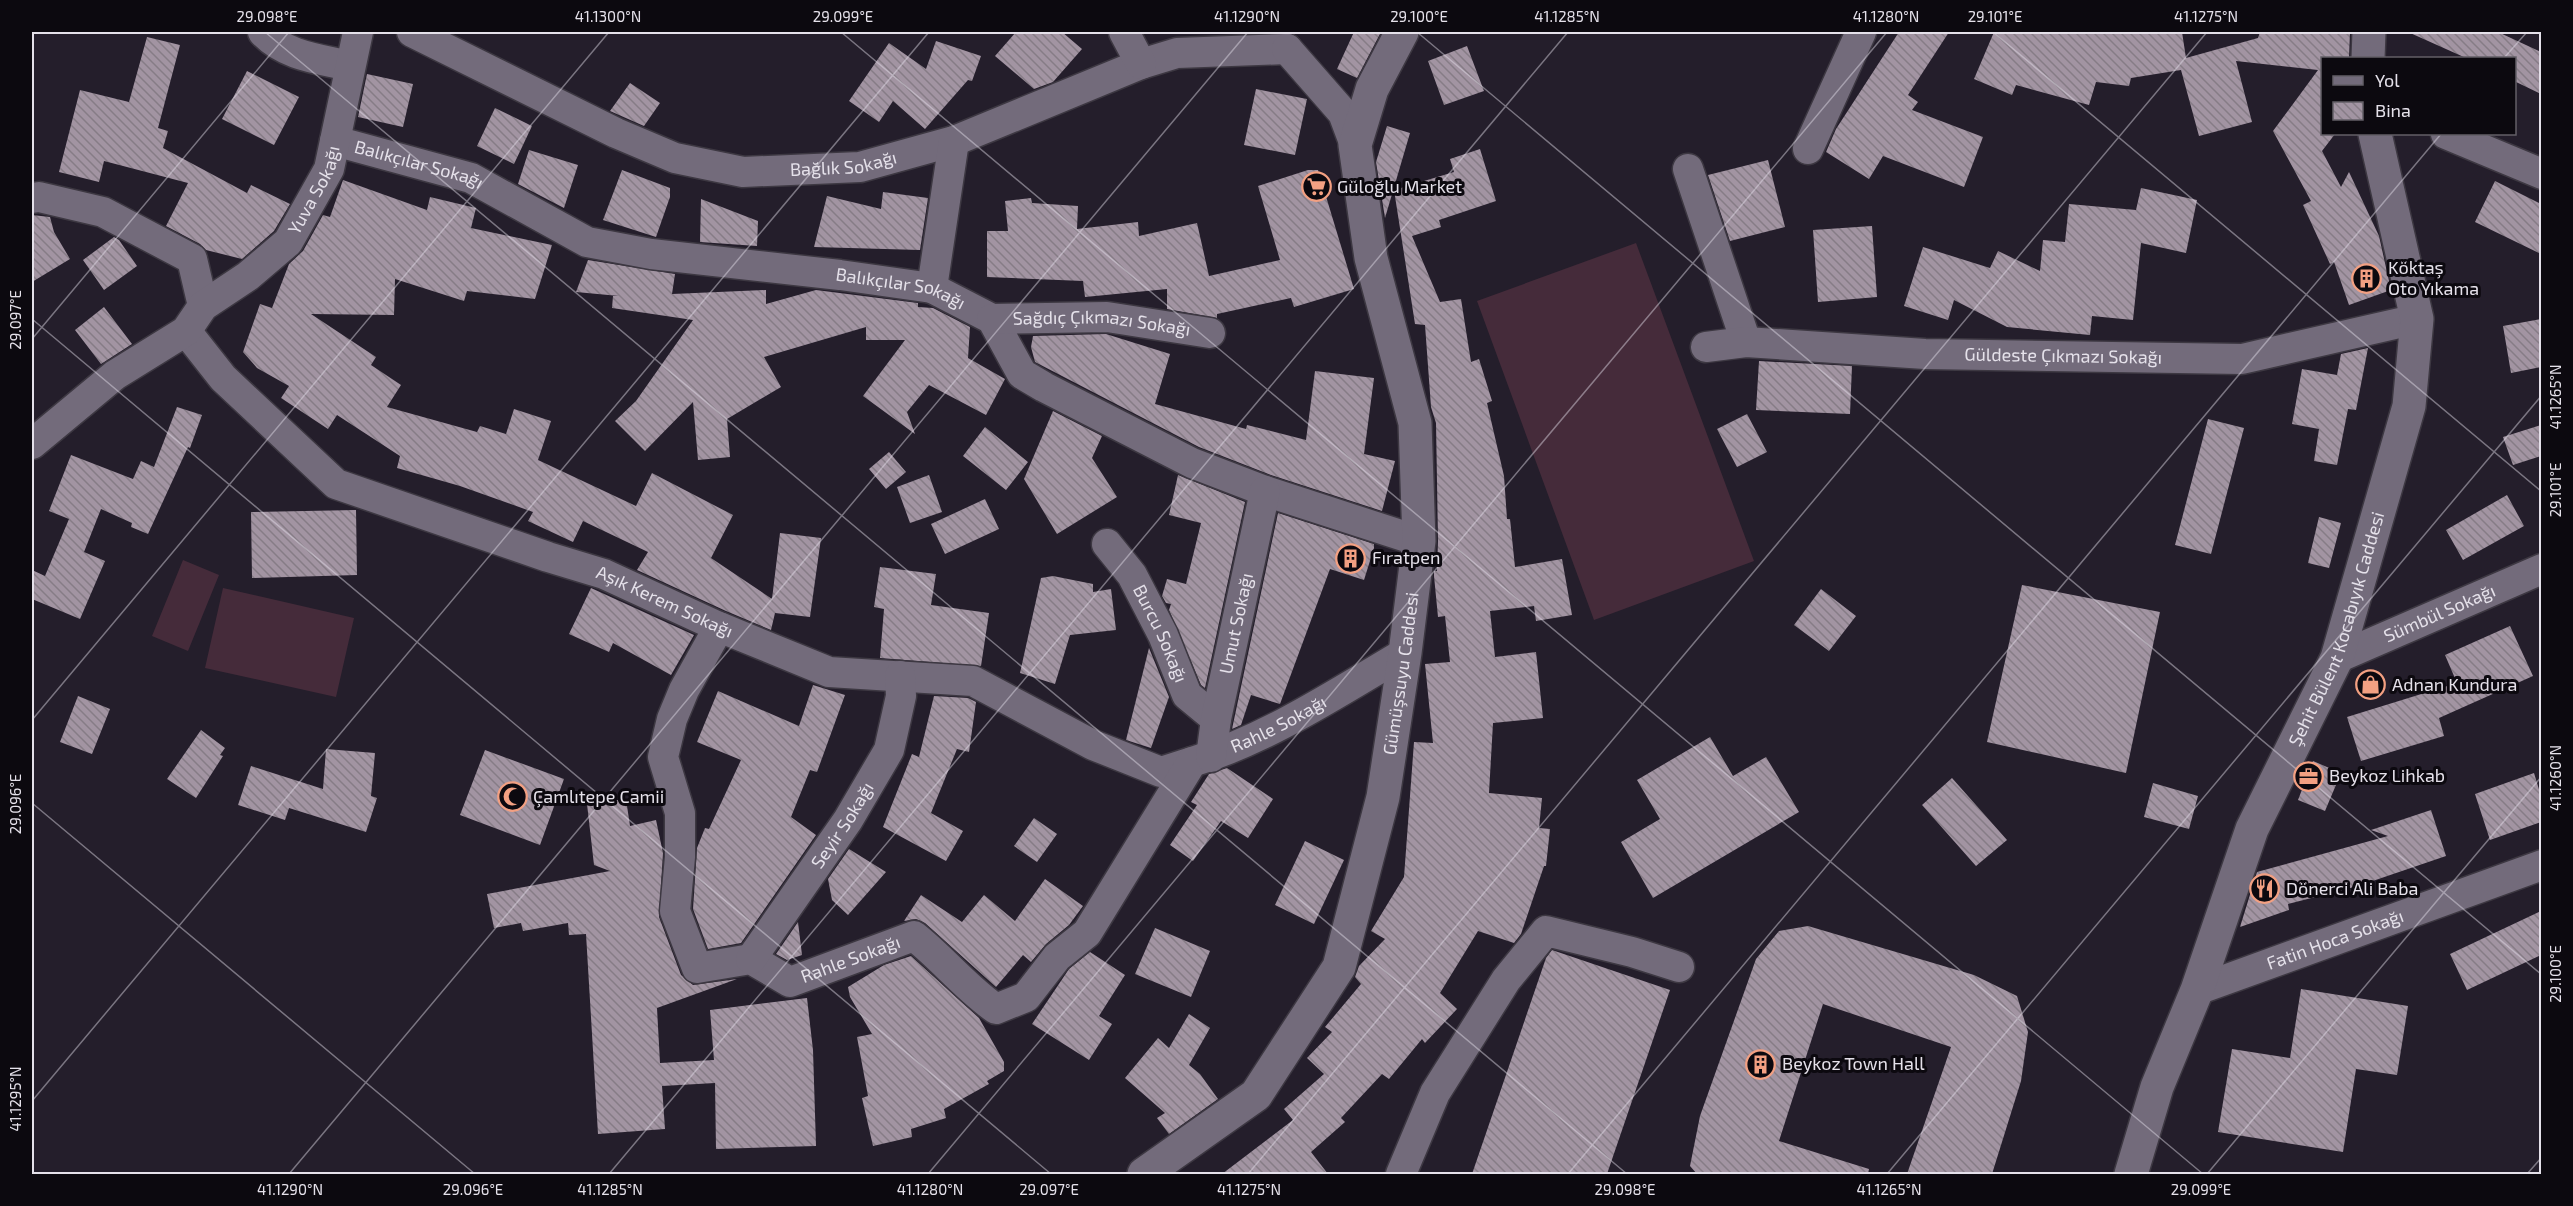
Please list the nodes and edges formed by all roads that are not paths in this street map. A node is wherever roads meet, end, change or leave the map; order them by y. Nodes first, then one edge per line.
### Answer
1 (263, 32) edge
2 (358, 32) edge
3 (411, 32) edge
4 (1124, 32) edge
5 (1402, 32) edge
6 (1861, 32) edge
7 (2369, 32) edge
8 (1288, 40) edge
9 (2368, 57) edge
10 (1141, 64) junction
11 (350, 66) junction
12 (2375, 135) edge
13 (2448, 135) edge
14 (334, 141) junction
15 (954, 141) junction
16 (1355, 145) junction
17 (1808, 149) dead end
18 (1688, 169) dead end
19 (2541, 174) edge
20 (32, 198) edge
21 (932, 288) junction
22 (203, 306) junction
23 (992, 319) junction
24 (2417, 319) junction
25 (186, 331) junction
26 (1210, 333) dead end
27 (1746, 342) junction
28 (1706, 347) dead end
29 (32, 444) edge
30 (1265, 491) junction
31 (1419, 541) junction
32 (1107, 544) dead end
33 (2541, 569) edge
34 (718, 627) junction
35 (1406, 653) junction
36 (2337, 658) junction
37 (900, 676) junction
38 (1216, 719) junction
39 (1201, 760) junction
40 (2541, 865) edge
41 (751, 960) junction
42 (1679, 967) dead end
43 (2197, 990) junction
44 (1144, 1174) edge
45 (1401, 1174) edge
46 (2131, 1174) edge

1 - 11 street
2 - 11 street, Yuva Sokağı
3 - 15 street, Bağlık Sokağı
4 - 10 street
5 - 16 street, Gümüşsuyu Caddesi
6 - 17 street
7 - 9 street
8 - 10 street, Bağlık Sokağı
8 - 16 street
10 - 15 street, Bağlık Sokağı
11 - 14 street, Yuva Sokağı
12 - 24 street, Şehit Bülent Kocabıyık Caddesi
13 - 19 street
14 - 21 street, Balıkçılar Sokağı
14 - 22 street, Yuva Sokağı
15 - 21 street
16 - 31 street, Gümüşsuyu Caddesi
18 - 27 street
20 - 22 street
21 - 23 street, Balıkçılar Sokağı
22 - 25 street
23 - 26 street, Sağdıç Çıkmazı Sokağı
23 - 30 street
24 - 27 street, Güldeste Çıkmazı Sokağı
24 - 36 street, Şehit Bülent Kocabıyık Caddesi
25 - 29 street
25 - 34 street, Aşık Kerem Sokağı
27 - 28 street, Güldeste Çıkmazı Sokağı
30 - 31 street
30 - 38 street, Umut Sokağı
31 - 35 street, Gümüşsuyu Caddesi
32 - 38 street, Burcu Sokağı
33 - 36 street, Sümbül Sokağı
34 - 37 street, Aşık Kerem Sokağı
34 - 41 street
35 - 39 street, Rahle Sokağı
35 - 44 street, Gümüşsuyu Caddesi
36 - 43 street, Şehit Bülent Kocabıyık Caddesi
37 - 39 street, Aşık Kerem Sokağı
37 - 41 street, Seyir Sokağı
38 - 39 street, Umut Sokağı
39 - 41 street, Rahle Sokağı
40 - 43 street, Fatin Hoca Sokağı
42 - 45 street
43 - 46 street, Şehit Bülent Kocabıyık Caddesi

